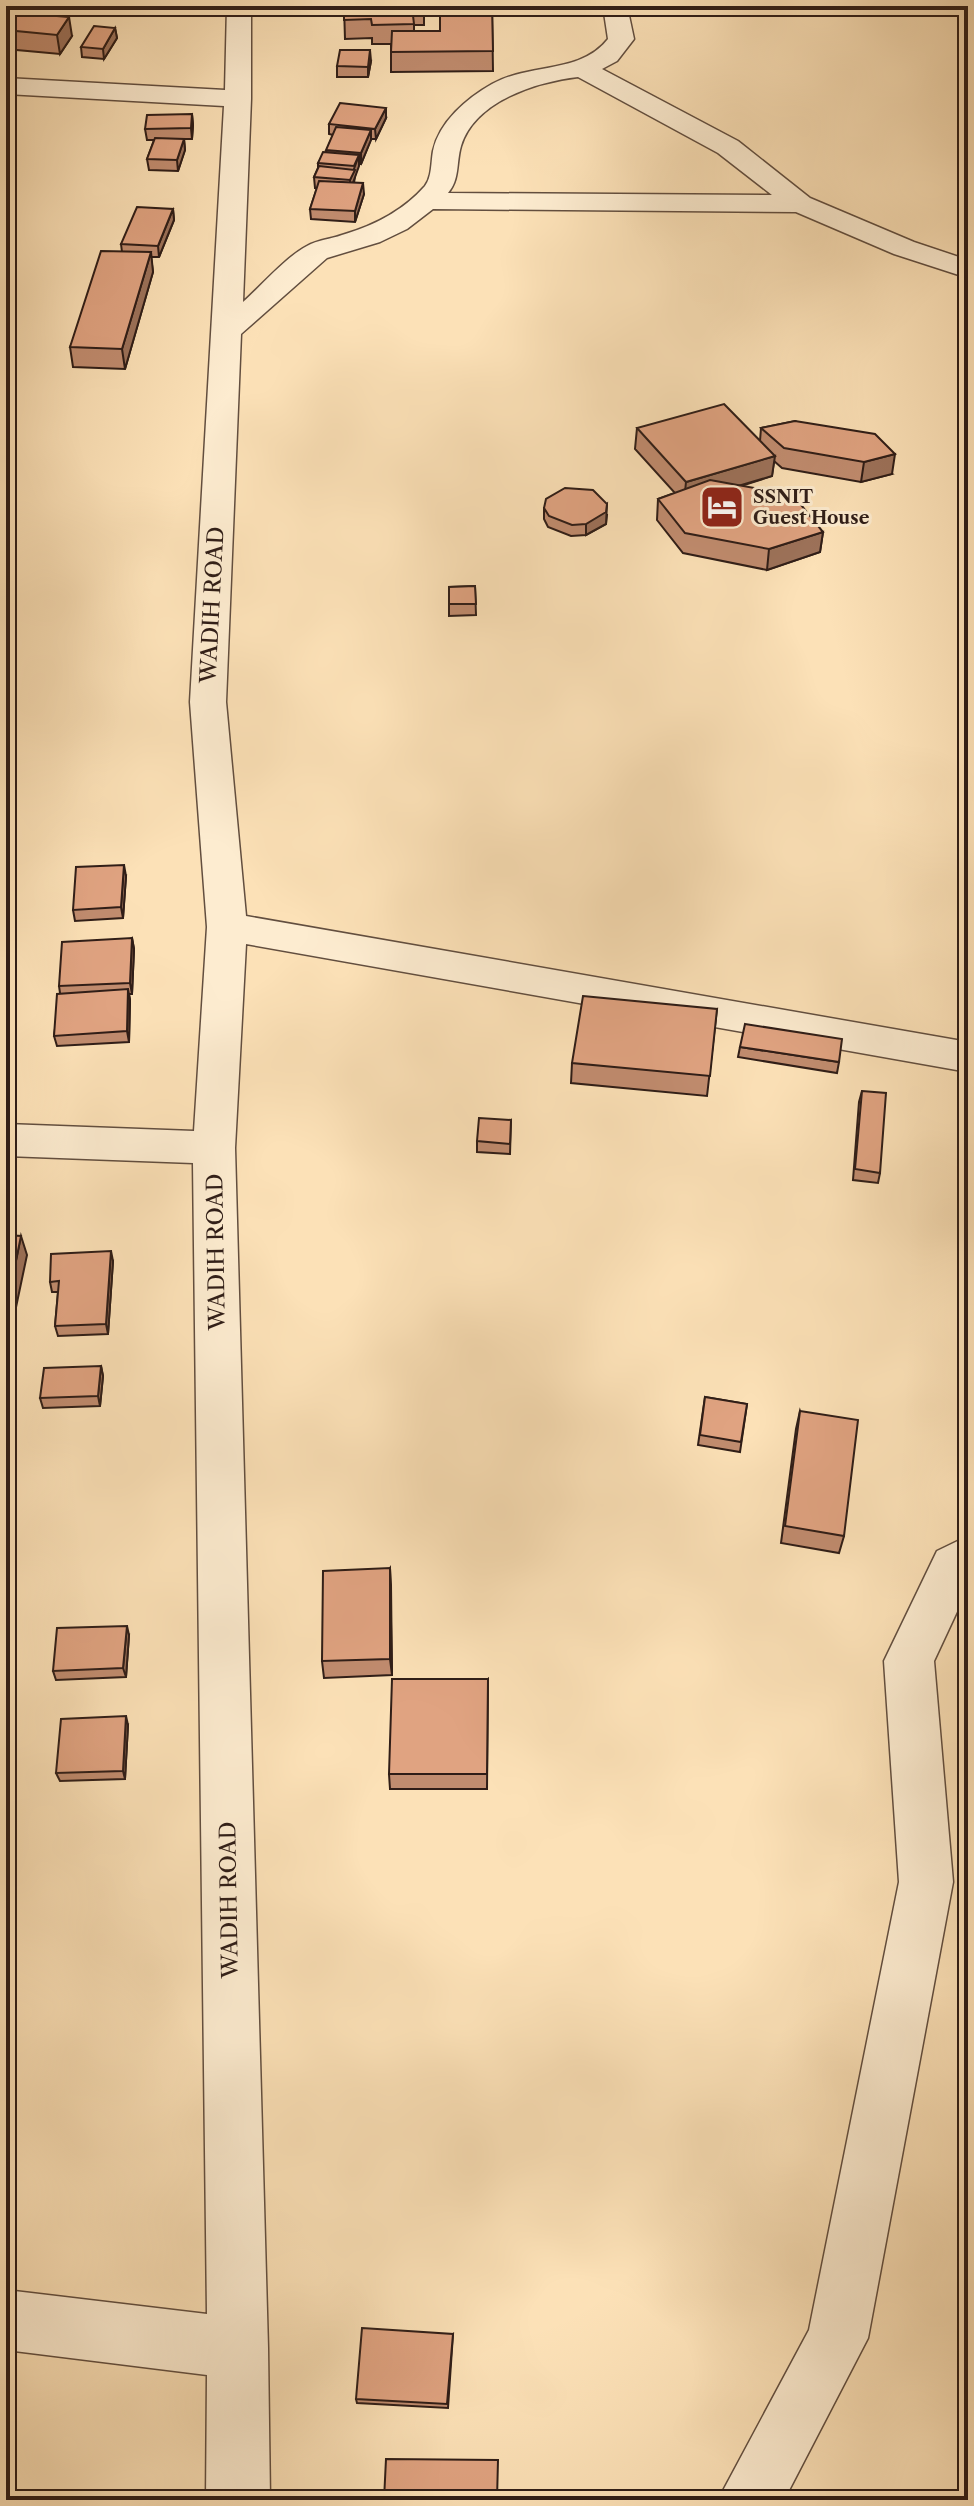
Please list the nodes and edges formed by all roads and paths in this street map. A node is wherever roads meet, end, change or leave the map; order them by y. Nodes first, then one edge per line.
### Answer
1 (239, 6) edge
2 (615, 6) edge
3 (582, 69) junction
4 (8, 85) edge
5 (238, 99) junction
6 (426, 201) junction
7 (800, 204) junction
8 (968, 269) edge
9 (224, 334) junction
10 (227, 927) junction
11 (968, 1057) edge
12 (6, 1140) edge
13 (214, 1148) junction
14 (968, 1558) edge
15 (6, 2320) edge
16 (238, 2348) junction
17 (238, 2500) edge
18 (750, 2500) edge

1 - 5 street, WADIH ROAD
2 - 3 street
3 - 6 street
3 - 7 street
4 - 5 street
5 - 9 street, WADIH ROAD
6 - 7 street
6 - 9 street
7 - 8 street
9 - 10 street, WADIH ROAD
10 - 11 street
10 - 13 street, WADIH ROAD
12 - 13 street
13 - 16 street, WADIH ROAD
14 - 18 street
15 - 16 street
16 - 17 street, WADIH ROAD

